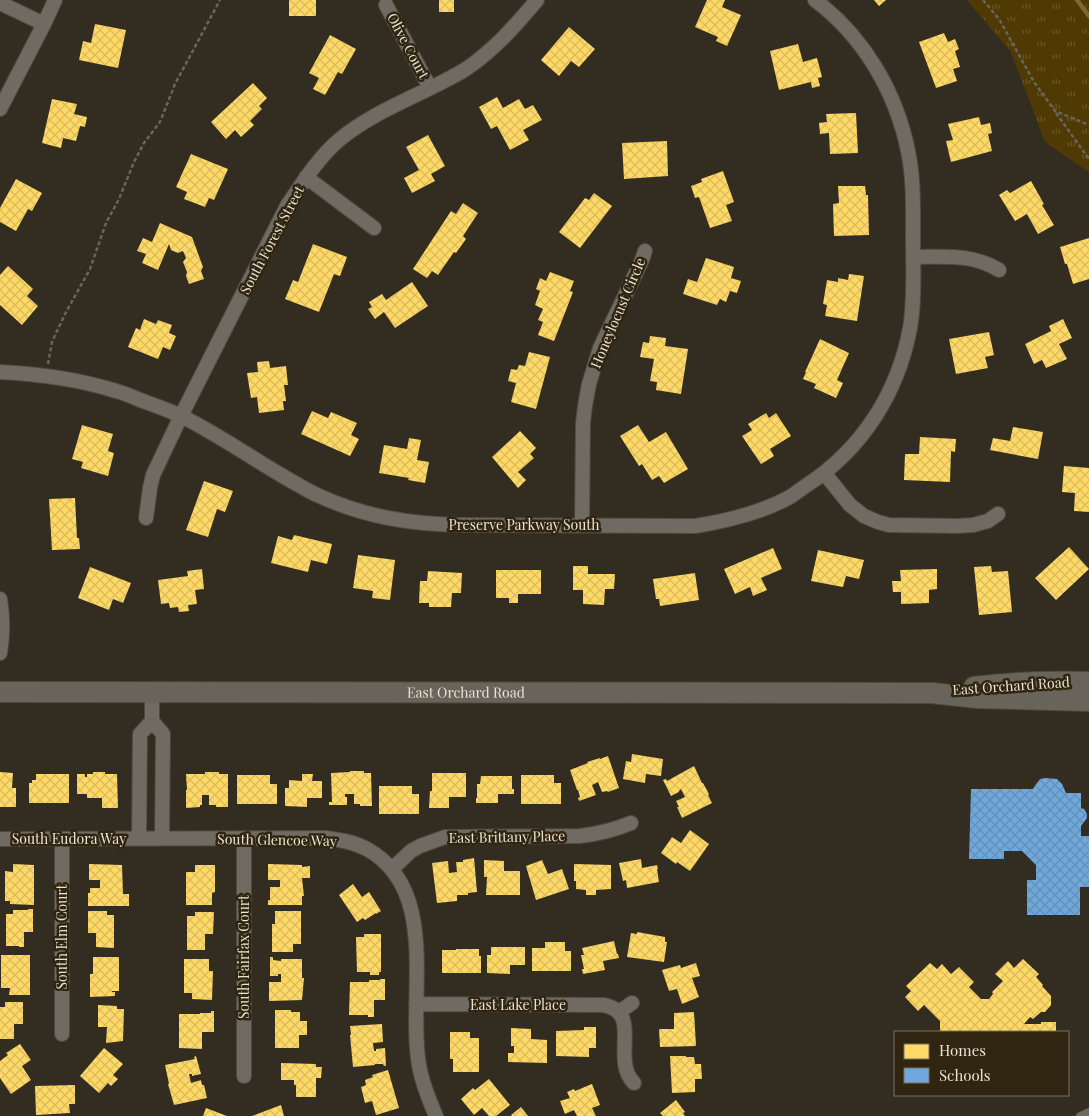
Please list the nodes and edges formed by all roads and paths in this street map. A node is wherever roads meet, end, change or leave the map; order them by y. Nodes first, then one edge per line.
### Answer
1 (56, 0) edge
2 (220, 0) edge
3 (537, 0) edge
4 (815, 0) edge
5 (982, 0) edge
6 (0, 3) edge
7 (386, 5) dead end
8 (44, 24) junction
9 (430, 88) junction
10 (0, 109) edge
11 (1055, 111) junction
12 (1088, 125) edge
13 (1089, 160) edge
14 (306, 177) junction
15 (374, 228) dead end
16 (645, 251) dead end
17 (913, 257) junction
18 (999, 270) dead end
19 (0, 372) edge
20 (45, 375) junction
21 (181, 416) junction
22 (824, 474) junction
23 (998, 514) dead end
24 (146, 518) dead end
25 (582, 526) junction
26 (0, 599) edge
27 (0, 653) edge
28 (1089, 682) edge
29 (0, 692) edge
30 (152, 692) junction
31 (932, 693) junction
32 (1089, 701) edge
33 (152, 721) junction
34 (631, 823) dead end
35 (0, 839) edge
36 (62, 839) junction
37 (139, 839) junction
38 (162, 839) junction
39 (244, 839) junction
40 (392, 869) junction
41 (632, 1003) dead end
42 (416, 1004) junction
43 (619, 1012) junction
44 (62, 1034) dead end
45 (244, 1076) dead end
46 (634, 1083) dead end
47 (1089, 1112) edge
48 (436, 1116) edge
49 (1080, 1116) edge

1 - 8 street
2 - 20 path
3 - 9 street, South Forest Street
4 - 17 street, Preserve Parkway South
5 - 11 path
6 - 8 street
7 - 9 street, Olive Court
8 - 10 street
9 - 14 street, South Forest Street
11 - 12 path
11 - 13 path
14 - 15 street
14 - 21 street, South Forest Street
16 - 25 street, Honeylocust Circle
17 - 18 street
17 - 22 street, Preserve Parkway South
19 - 20 street, Preserve Parkway South
20 - 21 street, Preserve Parkway South
21 - 24 street, South Forest Street
21 - 25 street, Preserve Parkway South
22 - 23 street
22 - 25 street, Preserve Parkway South
26 - 27 street
28 - 31 street, East Orchard Road
29 - 30 street, East Orchard Road
30 - 31 street, East Orchard Road
30 - 33 street
31 - 32 street, East Orchard Road
33 - 37 street
33 - 38 street
34 - 40 street, East Brittany Place
35 - 36 street, South Eudora Way
36 - 37 street, South Eudora Way
36 - 44 street, South Elm Court
37 - 38 street, South Glencoe Way
38 - 39 street, South Glencoe Way
39 - 40 street, South Glencoe Way
39 - 45 street, South Fairfax Court
40 - 42 street, South Glencoe Way
41 - 43 street
42 - 43 street, East Lake Place
42 - 48 street, South Glencoe Way
43 - 46 street
47 - 49 lane

